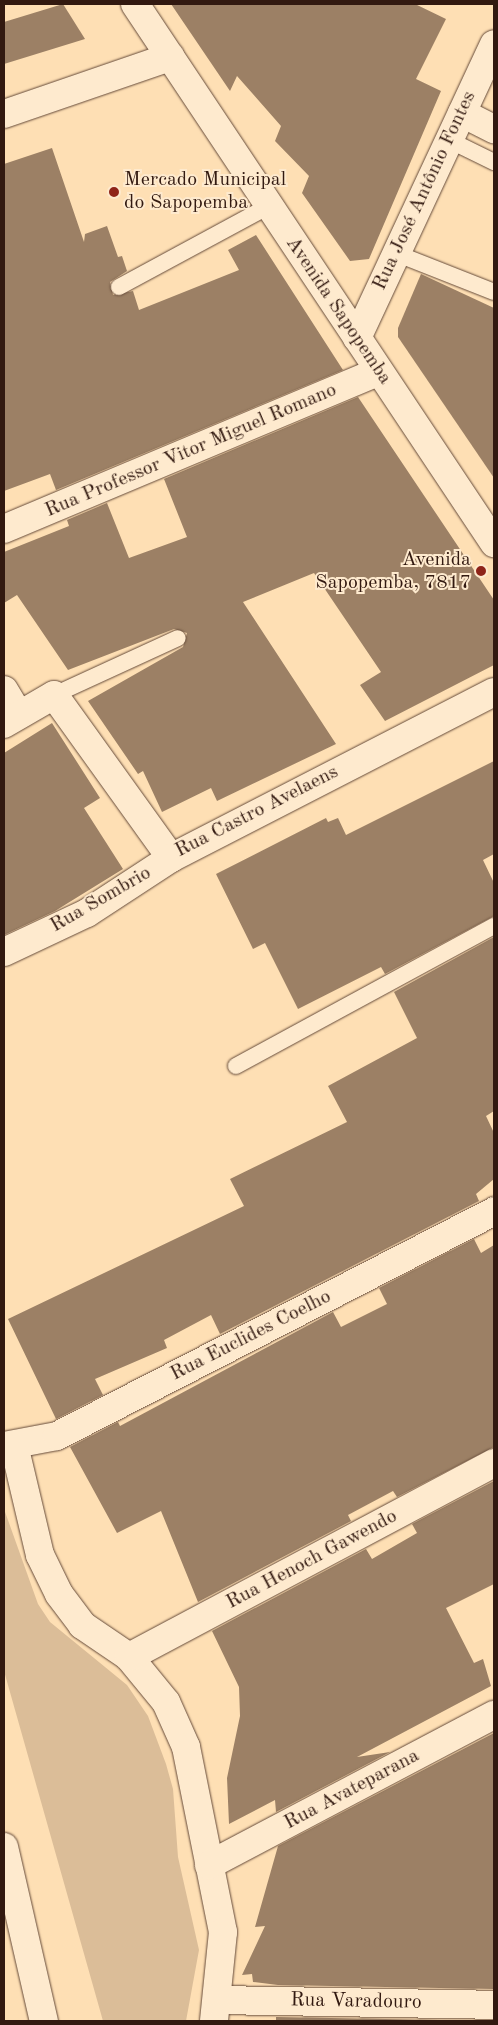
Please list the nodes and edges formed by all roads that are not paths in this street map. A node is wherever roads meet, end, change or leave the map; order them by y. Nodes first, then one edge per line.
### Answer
1 (135, 4) edge
2 (494, 44) edge
3 (170, 57) junction
4 (462, 113) junction
5 (4, 114) edge
6 (494, 129) edge
7 (449, 140) junction
8 (494, 162) edge
9 (269, 206) junction
10 (395, 253) junction
11 (119, 287) dead end
12 (494, 292) edge
13 (357, 338) junction
14 (378, 372) junction
15 (4, 529) edge
16 (494, 543) edge
17 (178, 638) dead end
18 (4, 690) edge
19 (494, 692) edge
20 (54, 696) junction
21 (12, 720) edge
22 (171, 858) junction
23 (494, 926) edge
24 (4, 952) edge
25 (236, 1066) dead end
26 (494, 1211) edge
27 (9, 1446) edge
28 (494, 1463) edge
29 (129, 1657) junction
30 (494, 1715) edge
31 (4, 1847) edge
32 (210, 1866) junction
33 (494, 2005) edge
34 (216, 2011) edge
35 (44, 2021) edge

1 - 3 street, Avenida Sapopemba
2 - 4 street, Rua José Antônio Fontes
3 - 5 street
3 - 9 street, Avenida Sapopemba
4 - 6 street
4 - 7 street, Rua José Antônio Fontes
7 - 8 lane
7 - 10 street, Rua José Antônio Fontes
9 - 11 lane
9 - 13 street, Avenida Sapopemba
10 - 12 lane
10 - 13 street, Rua José Antônio Fontes
13 - 14 street, Avenida Sapopemba
14 - 15 street, Rua Professor Vitor Miguel Romano
14 - 16 street, Avenida Sapopemba
17 - 20 lane
18 - 21 street
19 - 22 street, Rua Castro Avelaens
20 - 21 street
20 - 22 street, Rua Castro Avelaens
22 - 24 street, Rua Sombrio
23 - 25 lane
26 - 27 street, Rua Euclides Coelho
27 - 29 street
28 - 29 street, Rua Henoch Gawendo
29 - 32 street
30 - 32 street, Rua Avateparana
31 - 35 street
32 - 34 street
33 - 34 street, Rua Varadouro

